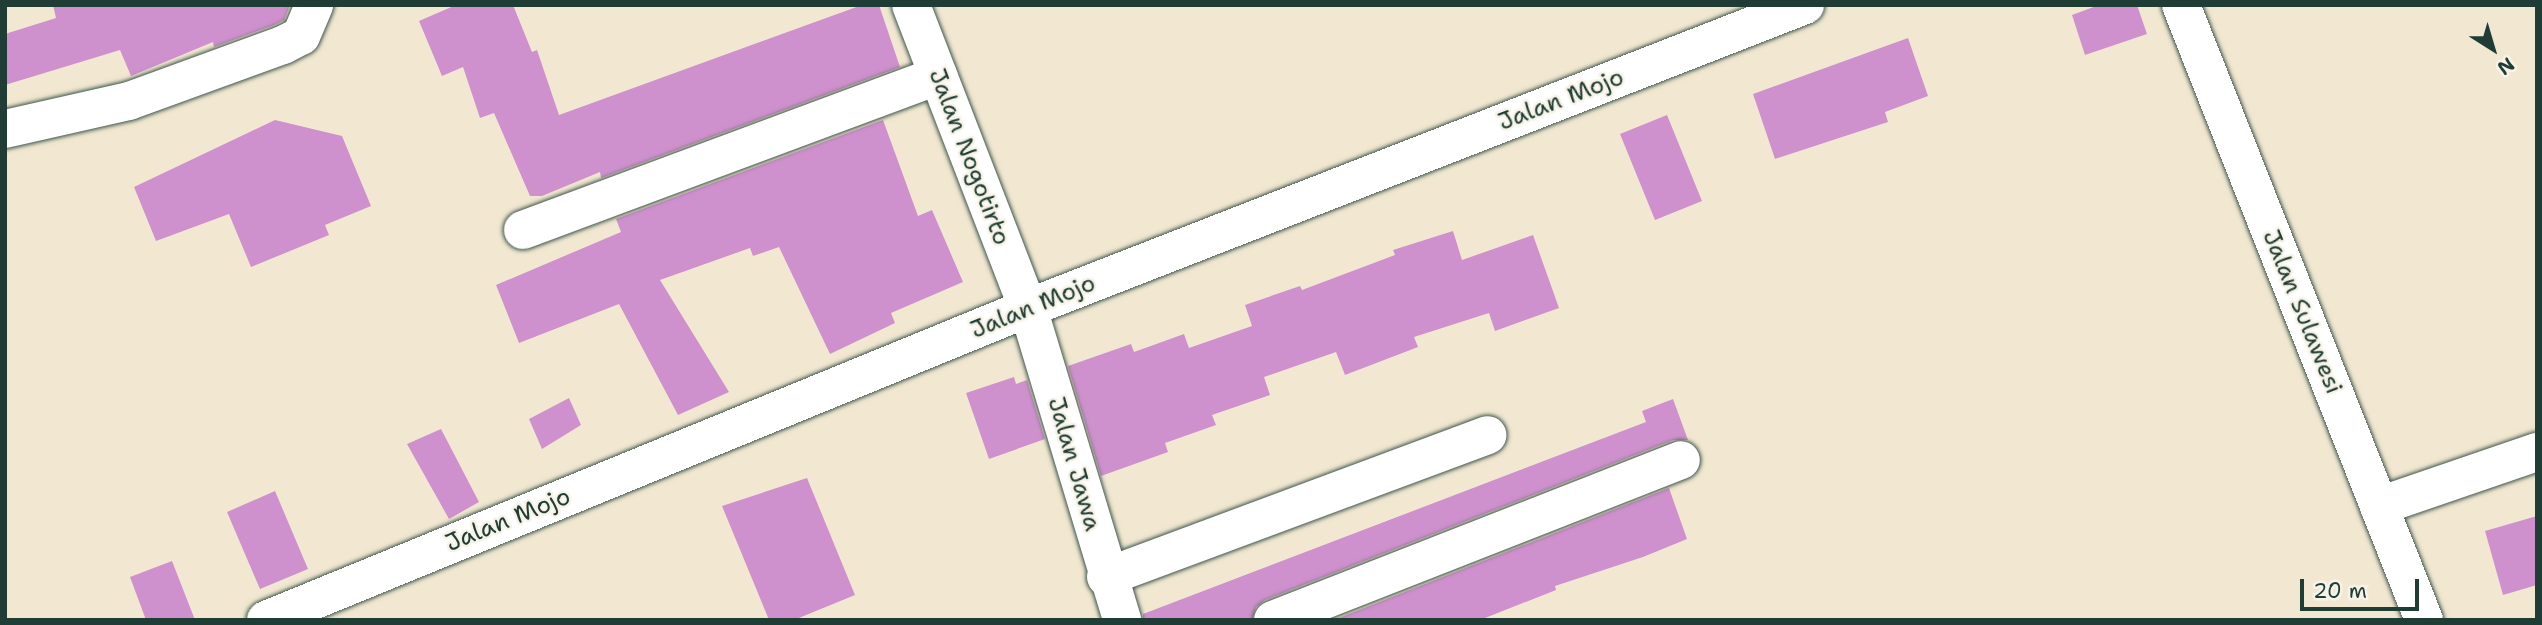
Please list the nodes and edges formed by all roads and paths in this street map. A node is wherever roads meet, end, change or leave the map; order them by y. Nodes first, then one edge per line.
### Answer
1 (314, 5) edge
2 (911, 5) edge
3 (1805, 5) edge
4 (2181, 5) edge
5 (938, 76) junction
6 (5, 129) edge
7 (523, 230) dead end
8 (1028, 308) junction
9 (1487, 435) dead end
10 (2537, 452) edge
11 (1681, 460) dead end
12 (2379, 506) junction
13 (1107, 577) junction
14 (266, 620) edge
15 (1122, 620) edge
16 (1273, 620) edge
17 (2424, 620) edge

1 - 6 street
2 - 5 street, Jalan Nogotirto
3 - 8 street, Jalan Mojo
4 - 12 street, Jalan Sulawesi
5 - 7 street
5 - 8 street, Jalan Nogotirto
8 - 13 street, Jalan Jawa
8 - 14 street, Jalan Mojo
9 - 13 street
10 - 12 street
11 - 16 street
12 - 17 street, Jalan Sulawesi
13 - 15 street, Jalan Jawa

